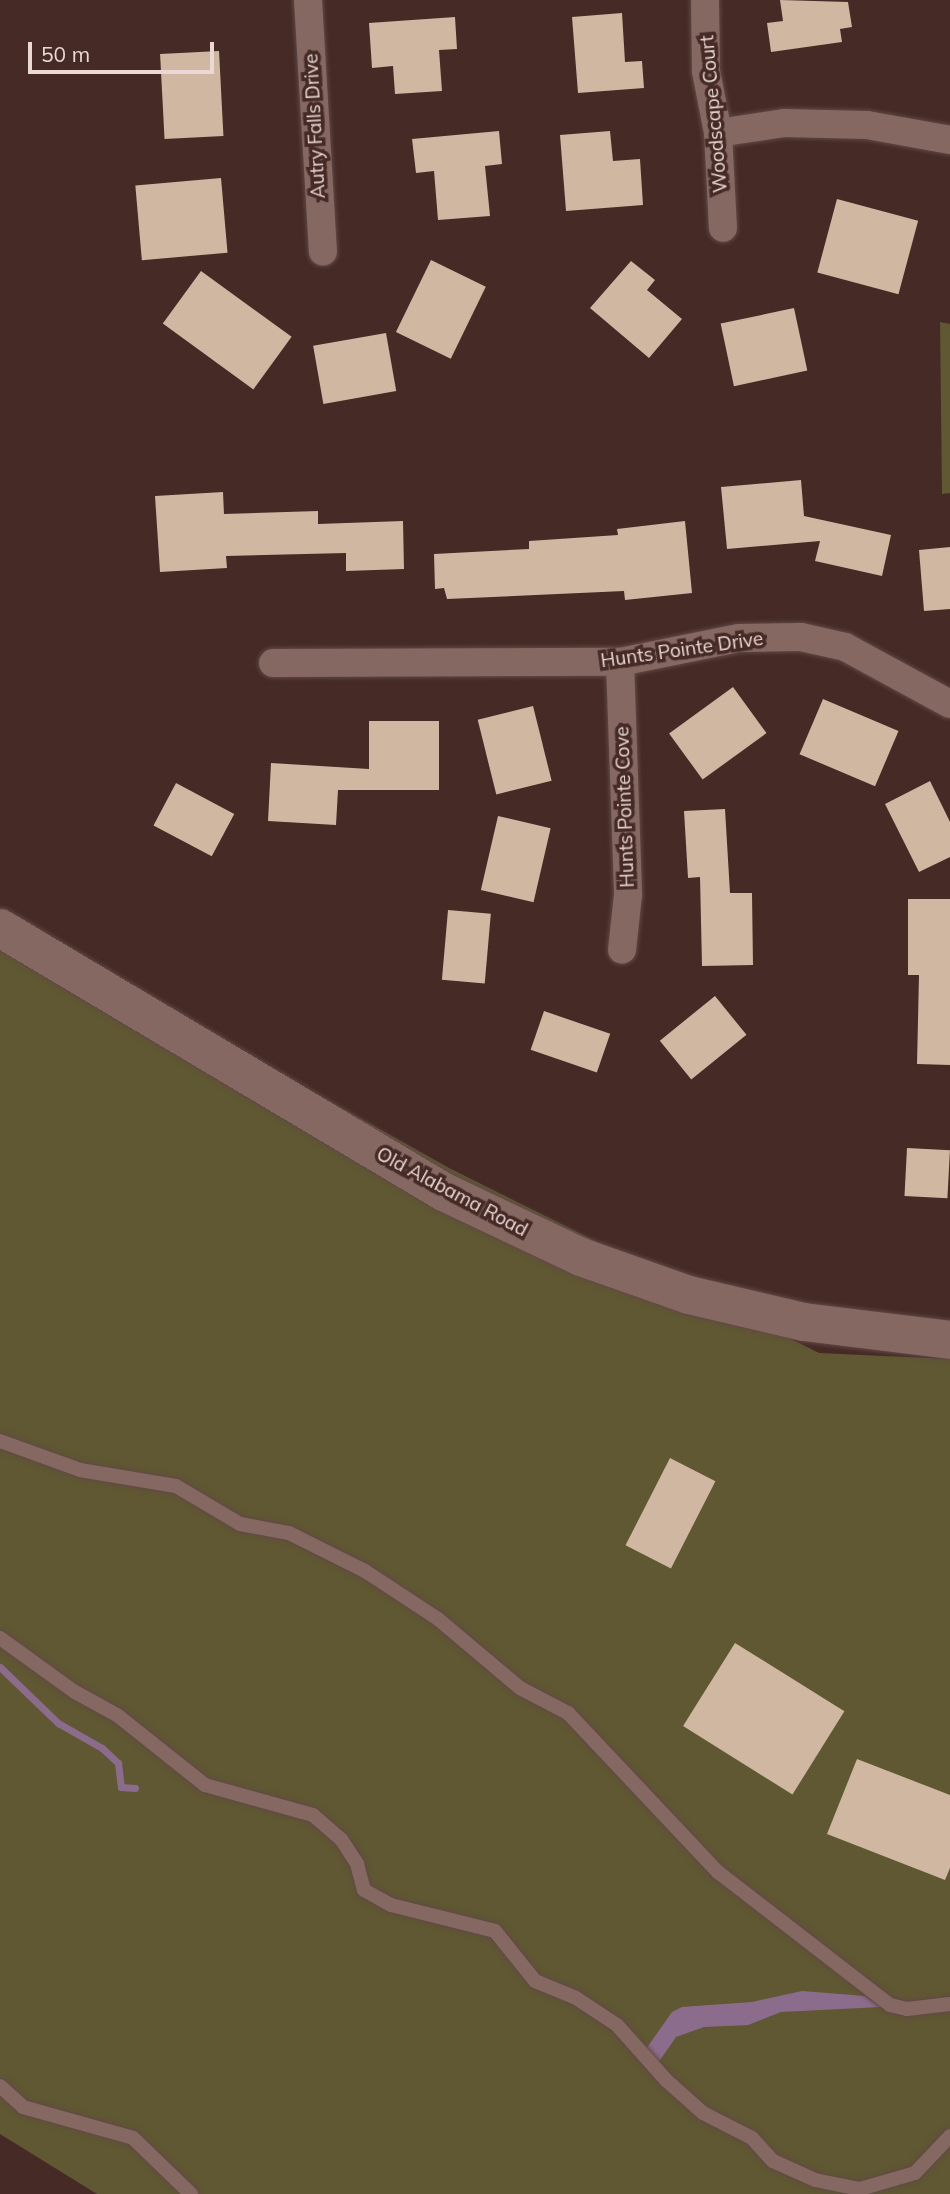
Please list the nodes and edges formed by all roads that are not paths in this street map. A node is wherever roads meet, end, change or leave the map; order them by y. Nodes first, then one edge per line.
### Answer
1 (308, 0) edge
2 (705, 0) edge
3 (718, 133) junction
4 (950, 140) edge
5 (723, 228) dead end
6 (323, 252) dead end
7 (620, 662) junction
8 (273, 663) dead end
9 (950, 704) edge
10 (0, 928) edge
11 (622, 950) dead end
12 (950, 1340) edge
13 (0, 1441) edge
14 (0, 1638) edge
15 (950, 2004) edge
16 (0, 2086) edge
17 (950, 2136) edge
18 (191, 2194) edge

1 - 6 street, Autry Falls Drive
2 - 3 street, Woodscape Court
3 - 4 street
3 - 5 street, Woodscape Court
7 - 8 street, Hunts Pointe Drive
7 - 9 street, Hunts Pointe Drive
7 - 11 street, Hunts Pointe Cove
10 - 12 main road, Old Alabama Road
13 - 15 lane
14 - 17 lane
16 - 18 lane

